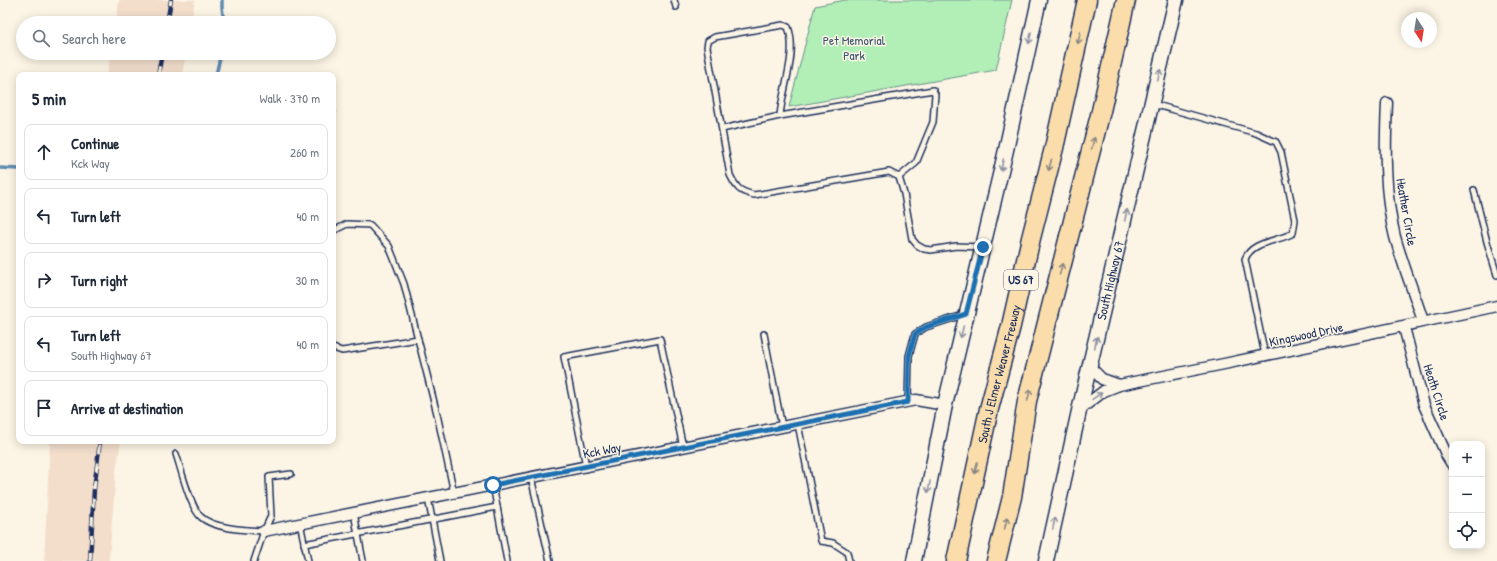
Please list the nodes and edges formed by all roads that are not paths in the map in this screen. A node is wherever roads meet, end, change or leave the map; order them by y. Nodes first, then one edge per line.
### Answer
1 (674, 0) edge
2 (1039, 0) edge
3 (1087, 0) edge
4 (1126, 0) edge
5 (1176, 0) edge
6 (676, 7) dead end
7 (1387, 103) dead end
8 (1152, 104) junction
9 (780, 116) junction
10 (722, 129) junction
11 (899, 177) junction
12 (1474, 190) dead end
13 (336, 230) edge
14 (983, 247) junction
15 (1497, 275) edge
16 (1497, 306) edge
17 (966, 314) junction
18 (1423, 321) junction
19 (1404, 327) junction
20 (764, 334) dead end
21 (418, 339) junction
22 (336, 349) edge
23 (1265, 355) junction
24 (1090, 367) junction
25 (1119, 385) junction
26 (908, 402) junction
27 (945, 405) junction
28 (1078, 411) junction
29 (798, 424) junction
30 (782, 427) junction
31 (683, 447) junction
32 (176, 454) dead end
33 (1449, 459) edge
34 (586, 466) junction
35 (291, 474) dead end
36 (531, 477) junction
37 (493, 485) junction
38 (454, 493) junction
39 (428, 498) junction
40 (497, 507) junction
41 (354, 513) junction
42 (432, 519) junction
43 (300, 524) junction
44 (264, 531) junction
45 (358, 533) junction
46 (304, 544) junction
47 (254, 561) edge
48 (308, 561) edge
49 (363, 561) edge
50 (440, 561) edge
51 (507, 561) edge
52 (550, 561) edge
53 (849, 561) edge
54 (914, 561) edge
55 (956, 561) edge
56 (996, 561) edge
57 (1046, 561) edge

1 - 6 lane
2 -> 14 main road
3 -> 55 highway, South J Elmer Weaver Freeway / US 67
56 -> 4 highway, US 67
8 -> 5 main road, South Highway 67
7 - 18 street, Heather Circle
8 - 23 lane
24 -> 8 main road, South Highway 67
9 - 10 lane
9 - 10 lane
9 - 11 lane
10 - 11 lane
11 - 14 lane
12 - 15 lane
13 - 21 lane
14 - 17 main road
16 - 18 street, Kingswood Drive
17 - 26 lane
17 -> 27 main road
18 - 19 street, Kingswood Drive
19 - 23 street, Kingswood Drive
19 - 33 street, Heath Circle
20 - 30 lane
21 - 22 lane
21 - 38 lane
23 - 25 street, Kingswood Drive
24 - 25 street
24 - 28 main road, South Highway 67
28 -> 25 street, Kingswood Drive
26 - 27 street, Kck Way
26 - 29 street, Kck Way
27 -> 54 main road
57 -> 28 main road, South Highway 67
29 - 30 street, Kck Way
29 - 53 lane
30 - 31 street, Kck Way
31 - 34 street, Kck Way
31 - 34 lane
32 - 44 lane
34 - 36 street, Kck Way
35 - 44 lane
36 - 37 street, Kck Way
36 - 52 lane
37 - 38 street, Kck Way
37 - 40 lane
38 - 39 street, Kck Way
39 - 41 street, Kck Way
39 - 42 lane
40 - 42 lane
40 - 51 lane
41 - 43 street, Kck Way
41 - 45 lane
42 - 45 lane
42 - 50 lane
43 - 44 street, Kck Way
43 - 46 lane
44 - 47 lane
45 - 46 lane
45 - 49 lane
46 - 48 lane

